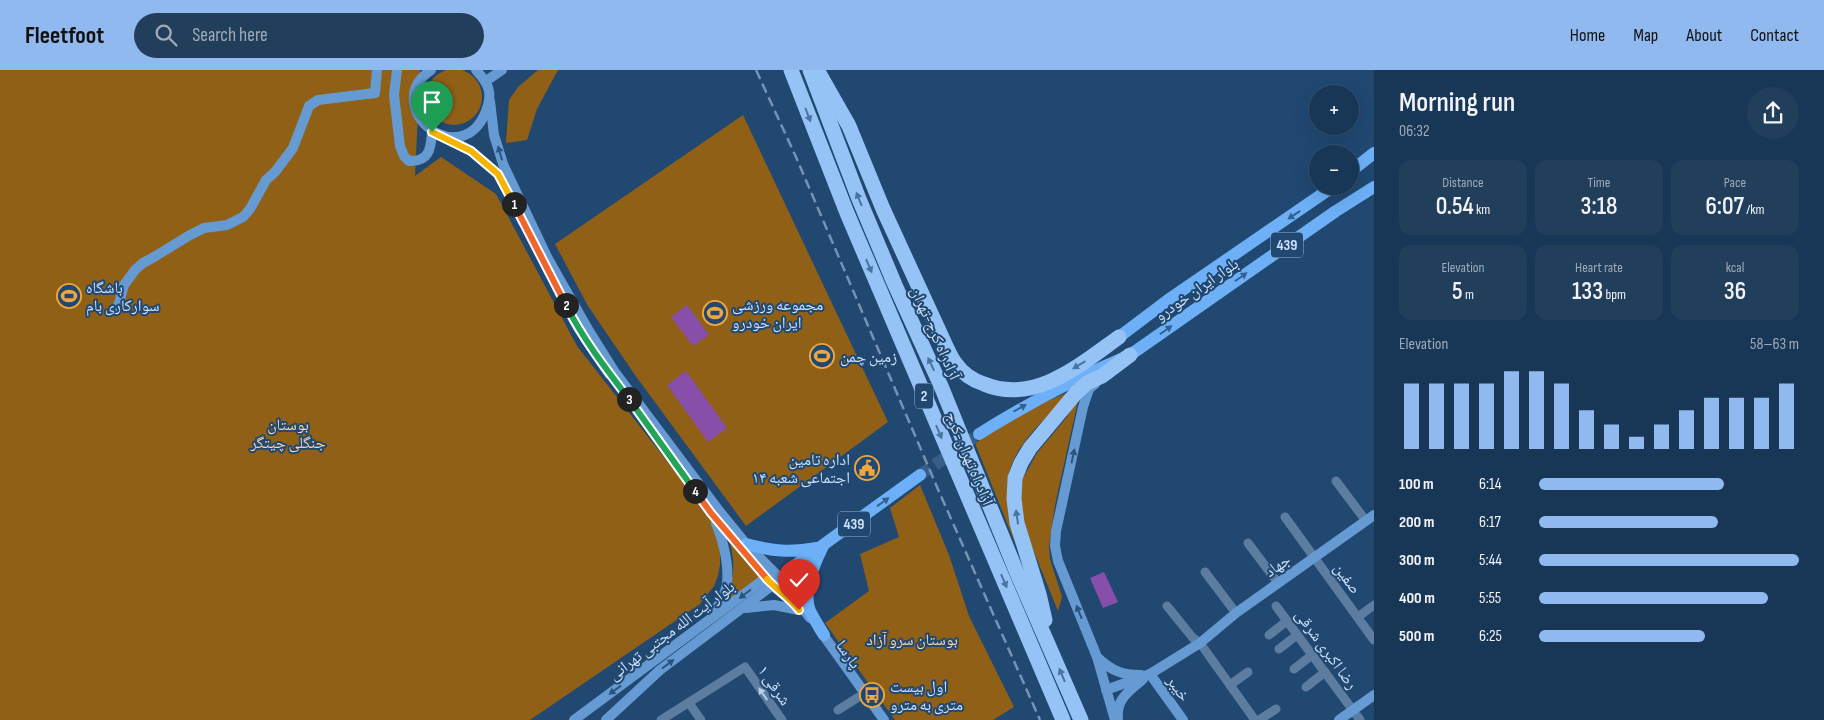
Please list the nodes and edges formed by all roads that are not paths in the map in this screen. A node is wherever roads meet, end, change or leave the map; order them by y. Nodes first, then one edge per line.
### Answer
1 (377, 70) edge
2 (397, 70) edge
3 (423, 70) edge
4 (431, 70) edge
5 (476, 70) edge
6 (502, 70) edge
7 (791, 70) edge
8 (810, 70) edge
9 (818, 70) edge
10 (486, 81) junction
11 (419, 82) junction
12 (490, 101) junction
13 (432, 132) junction
14 (443, 136) junction
15 (1374, 153) edge
16 (1374, 164) edge
17 (1359, 165) edge
18 (1359, 173) edge
19 (1374, 177) edge
20 (1374, 187) edge
21 (1322, 195) edge
22 (1336, 211) junction
23 (1188, 286) junction
24 (1201, 305) junction
25 (117, 310) dead end
26 (1119, 337) joint
27 (1130, 355) junction
28 (1102, 376) junction
29 (978, 434) tunnel mouth
30 (920, 475) tunnel mouth
31 (1336, 481) dead end
32 (711, 513) junction
33 (1285, 517) dead end
34 (1370, 518) edge
35 (1248, 543) dead end
36 (746, 544) junction
37 (823, 546) junction
38 (1314, 557) junction
39 (1205, 572) dead end
40 (778, 579) junction
41 (1278, 583) junction
42 (1374, 605) edge
43 (1167, 606) dead end
44 (1276, 606) dead end
45 (799, 610) junction
46 (738, 612) junction
47 (1236, 613) junction
48 (1358, 618) junction
49 (1287, 621) junction
50 (708, 622) junction
51 (824, 635) junction
52 (1269, 635) dead end
53 (1297, 635) junction
54 (1374, 640) edge
55 (1200, 643) junction
56 (1051, 649) junction
57 (1279, 649) dead end
58 (1312, 655) junction
59 (1097, 657) junction
60 (1294, 670) dead end
61 (1248, 672) dead end
62 (1325, 672) junction
63 (1149, 675) junction
64 (1230, 685) junction
65 (1306, 687) dead end
66 (1106, 690) junction
67 (862, 694) junction
68 (1374, 695) edge
69 (688, 703) junction
70 (1276, 709) dead end
71 (838, 710) dead end
72 (1353, 710) junction
73 (574, 720) edge
74 (606, 720) edge
75 (661, 720) edge
76 (701, 720) edge
77 (782, 720) edge
78 (877, 720) edge
79 (883, 720) edge
80 (1063, 720) edge
81 (1081, 720) edge
82 (1117, 720) edge
83 (1183, 720) edge
84 (1255, 720) edge
85 (1259, 720) edge
86 (1339, 720) edge
87 (1360, 720) edge

1 - 25 main road
2 - 13 main road
3 - 11 main road
4 - 11 main road
5 - 10 main road
6 - 10 main road
7 -> 80 highway, آزادراه تهران-کرج / 2
56 -> 8 highway, آزادراه کرج-تهران / 2
26 -> 9 highway
10 - 12 main road
11 - 13 main road
12 - 14 main road
36 -> 12 main road
13 - 14 main road
14 - 32 main road
15 - 17 main road
16 - 18 main road
19 - 22 main road, بلوار ایران خودرو
20 - 22 main road, بلوار ایران خودرو / 439
21 -> 23 main road, بلوار ایران خودرو / 439
24 -> 22 main road, بلوار ایران خودرو / 439
23 - 24 main road
23 - 26 main road, بلوار ایران خودرو / 439
27 -> 24 main road, بلوار ایران خودرو / 439
27 - 28 highway
29 -> 27 main road, بلوار ایران خودرو / 439
56 -> 28 highway
59 -> 28 main road
37 -> 30 main road, 439
31 - 34 street
32 - 40 main road
32 - 50 main road
33 - 38 street, صفین
34 - 38 main road, جهاد
35 - 41 street
36 - 37 main road
36 - 40 main road
37 - 40 main road, 439
37 - 51 main road
38 - 41 main road, جهاد
38 - 48 street, صفین
39 - 47 street
40 - 45 main road, پارسا
40 - 46 main road, بلوار آیت الله مجتبی تهرانی
40 -> 50 main road, بلوار آیت الله مجتبی تهرانی
40 - 51 main road, پارسا
41 - 47 main road, جهاد
42 - 48 street
43 - 55 street
44 - 49 street, رضا اکبری شرقی
45 - 46 main road
45 - 67 main road, پارسا
74 -> 46 main road, بلوار آیت الله مجتبی تهرانی
47 - 55 main road, جهاد
48 - 54 street, صفین
49 - 52 street
49 - 53 street, رضا اکبری شرقی
50 -> 73 main road, بلوار آیت الله مجتبی تهرانی
51 - 67 main road, پارسا
53 - 57 street
53 - 58 street, رضا اکبری شرقی
55 - 63 main road, جهاد
55 - 64 street
81 -> 56 highway, آزادراه کرج-تهران / 2
58 - 60 street
58 - 62 street, رضا اکبری شرقی
59 - 63 main road
59 - 66 main road
61 - 64 street
62 - 65 street
62 - 72 street, رضا اکبری شرقی
63 - 66 main road
63 - 82 main road
63 - 83 main road, خیبر
64 - 84 street
66 - 82 main road
67 - 71 street
67 - 78 main road, پارسا
67 - 79 main road, پارسا
68 - 72 main road
69 - 75 street
69 - 76 street
77 -> 69 street, ۱ شرقی
70 - 85 street
72 - 86 main road
72 - 87 street, رضا اکبری شرقی

